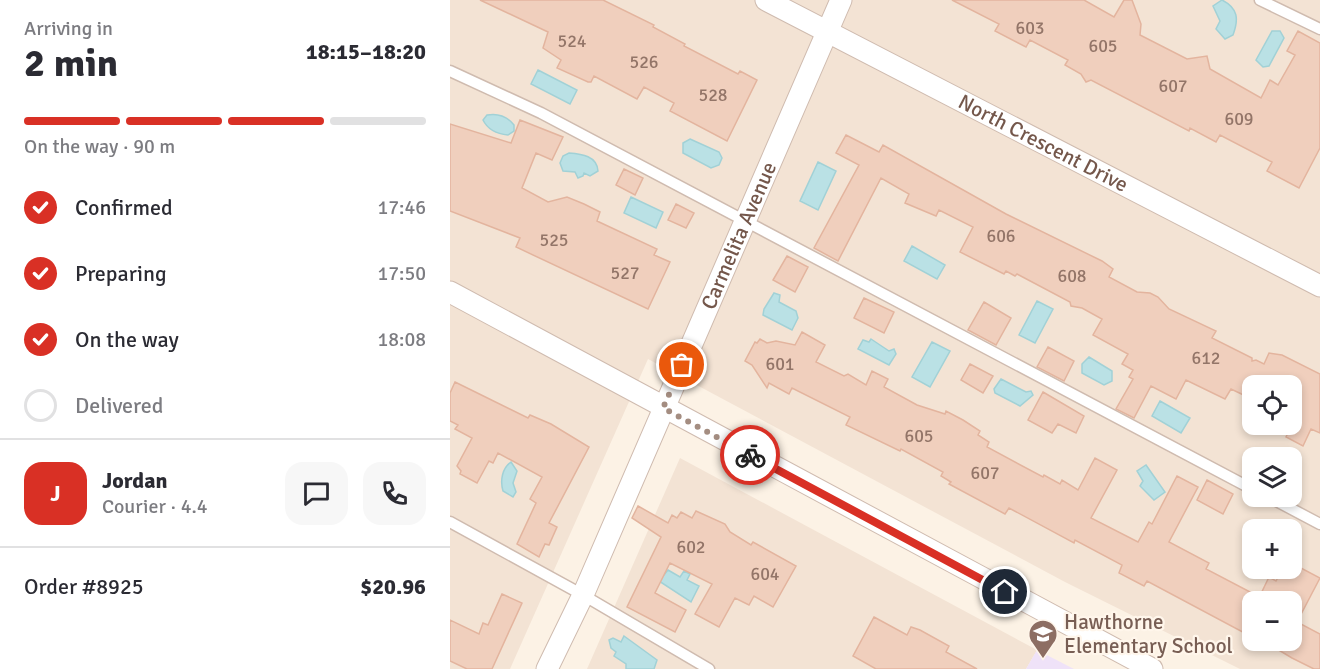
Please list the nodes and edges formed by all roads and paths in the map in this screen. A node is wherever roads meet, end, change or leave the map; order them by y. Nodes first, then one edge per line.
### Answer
1 (766, 0) edge
2 (841, 0) edge
3 (1260, 0) edge
4 (1320, 29) edge
5 (828, 32) junction
6 (450, 71) edge
7 (744, 222) junction
8 (1320, 286) edge
9 (450, 292) edge
10 (663, 408) junction
11 (1242, 484) edge
12 (1287, 507) edge
13 (450, 522) edge
14 (1320, 525) edge
15 (583, 595) junction
16 (547, 669) edge
17 (709, 669) edge
18 (1152, 669) edge

1 - 5 street, North Crescent Drive
2 - 5 street, Carmelita Avenue
3 - 4 lane
5 - 7 street, Carmelita Avenue
5 - 8 street, North Crescent Drive
6 - 7 lane
7 - 10 street, Carmelita Avenue
7 - 11 lane
9 - 10 street
10 - 15 street, Carmelita Avenue
10 - 18 street
12 - 14 lane
13 - 15 lane
15 - 16 street, Carmelita Avenue
15 - 17 lane

